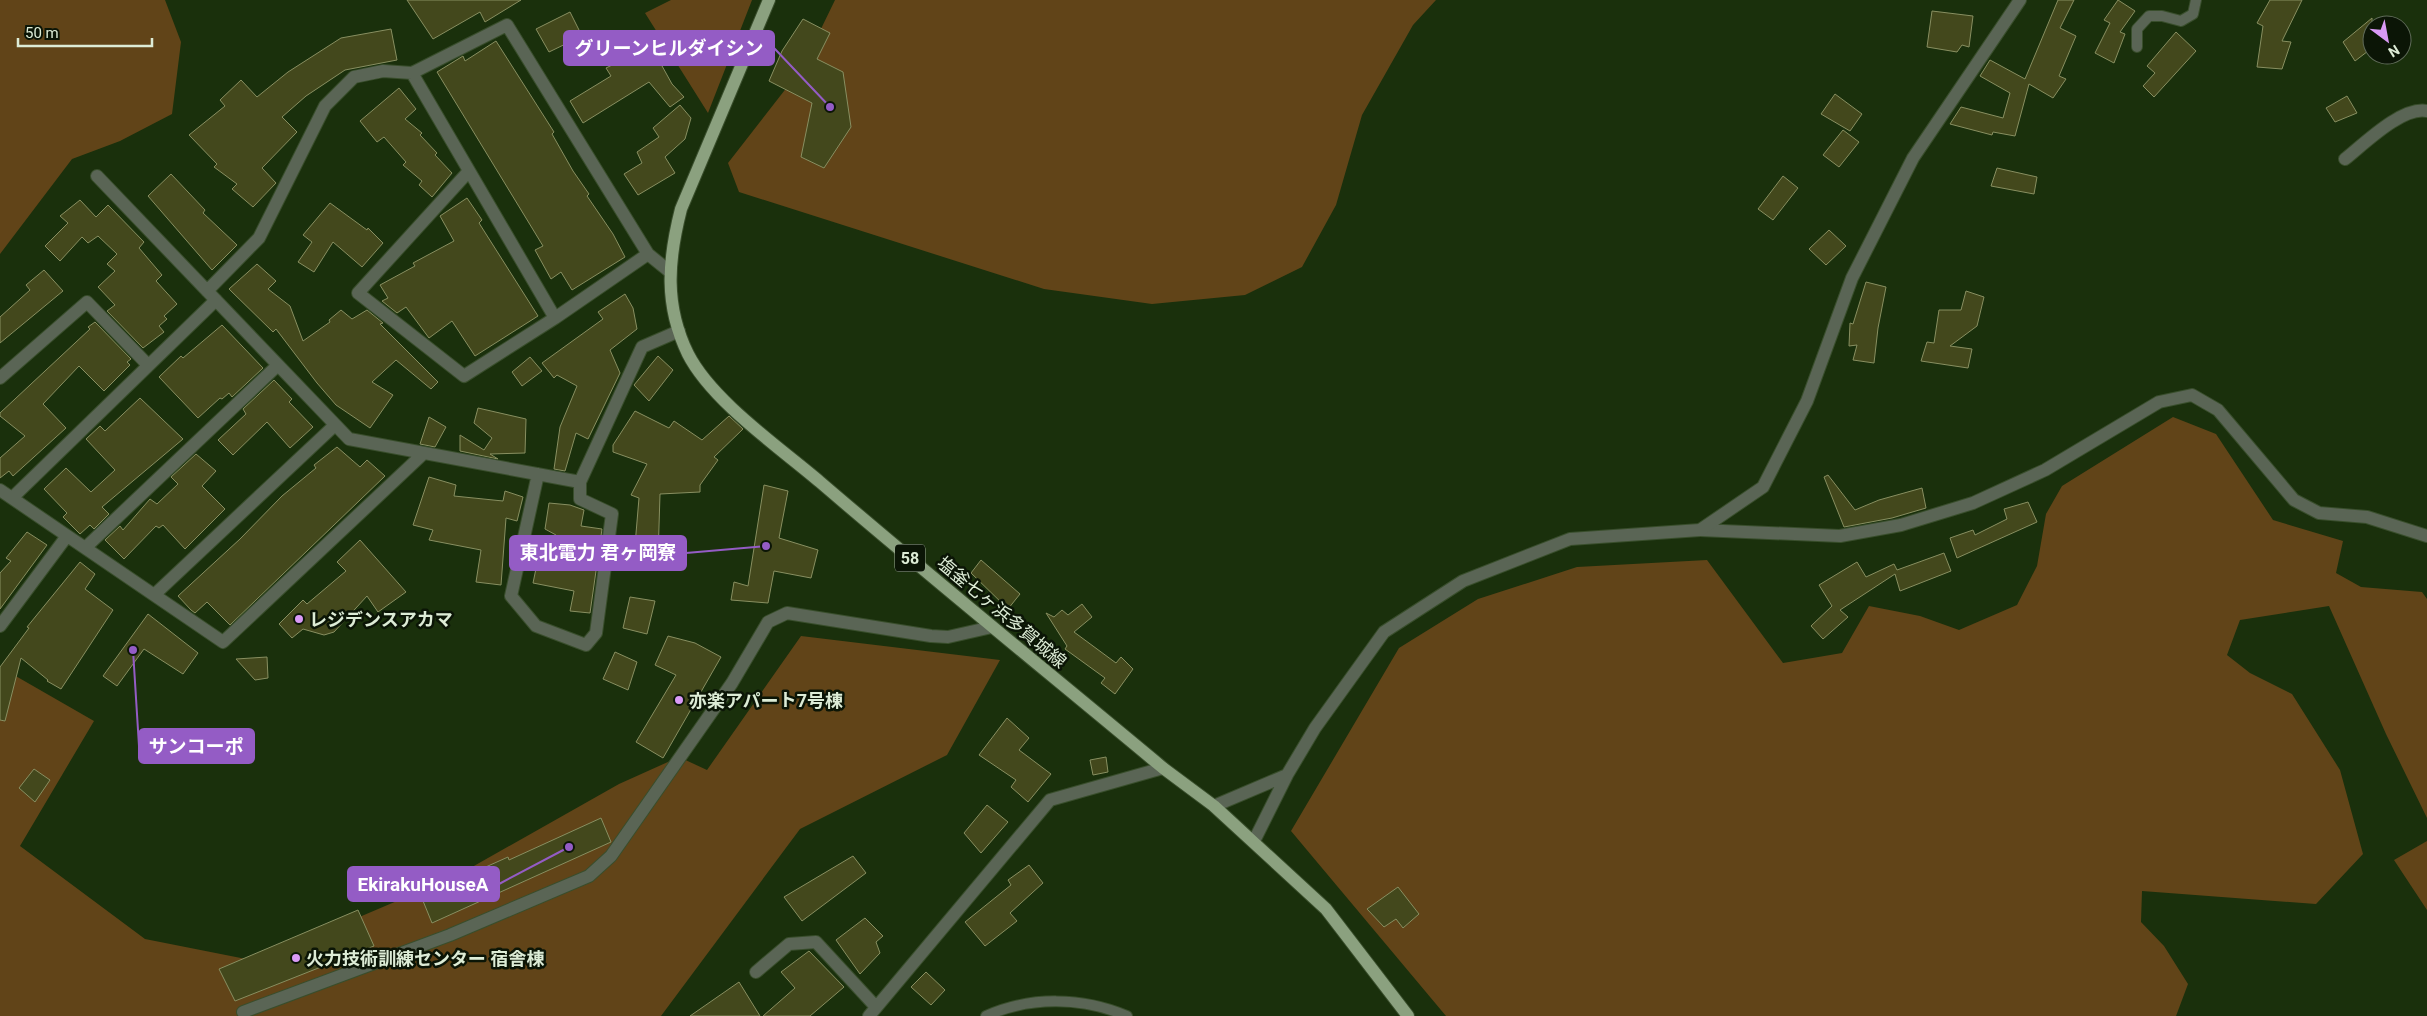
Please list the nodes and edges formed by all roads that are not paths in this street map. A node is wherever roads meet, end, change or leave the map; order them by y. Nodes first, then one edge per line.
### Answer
1 (769, 0) edge
2 (2020, 0) edge
3 (2196, 0) edge
4 (2137, 46) dead end
5 (412, 73) junction
6 (2427, 111) edge
7 (2345, 158) dead end
8 (469, 171) junction
9 (97, 176) dead end
10 (648, 254) junction
11 (669, 271) junction
12 (211, 295) junction
13 (555, 318) junction
14 (679, 331) junction
15 (148, 365) junction
16 (278, 365) junction
17 (0, 378) edge
18 (335, 425) junction
19 (424, 453) junction
20 (538, 474) junction
21 (580, 482) junction
22 (0, 490) edge
23 (12, 498) junction
24 (1700, 530) junction
25 (67, 536) junction
26 (2427, 536) edge
27 (85, 548) junction
28 (154, 595) junction
29 (0, 626) edge
30 (992, 627) junction
31 (1164, 768) junction
32 (1287, 775) junction
33 (1214, 806) junction
34 (1254, 841) junction
35 (756, 972) dead end
36 (243, 1012) dead end
37 (872, 1012) edge
38 (986, 1016) edge
39 (1127, 1016) edge
40 (1408, 1016) edge

1 - 11 main road, 塩釜七ヶ浜多賀城線 / 58
2 - 24 street
3 - 4 lane
5 - 8 street
5 - 10 street
5 - 12 street
6 - 7 street
8 - 13 street
8 - 13 street
9 - 12 street
10 - 11 street
10 - 13 street
11 - 14 main road, 塩釜七ヶ浜多賀城線 / 58
12 - 15 street
12 - 16 street
14 - 21 street
14 - 30 main road, 塩釜七ヶ浜多賀城線 / 58
15 - 17 street
15 - 23 street
16 - 18 street
16 - 27 street
18 - 19 street
18 - 28 street
19 - 20 street
19 - 28 street
20 - 21 street
20 - 21 street
22 - 23 street
23 - 25 street
24 - 26 street
24 - 32 street
25 - 27 street
25 - 29 street
27 - 28 street
30 - 31 main road, 塩釜七ヶ浜多賀城線 / 58
30 - 36 street
31 - 33 main road, 塩釜七ヶ浜多賀城線 / 58
31 - 37 street
32 - 33 street
32 - 34 street
33 - 34 main road, 塩釜七ヶ浜多賀城線 / 58
34 - 40 main road, 塩釜七ヶ浜多賀城線 / 58
35 - 37 street
38 - 39 lane

